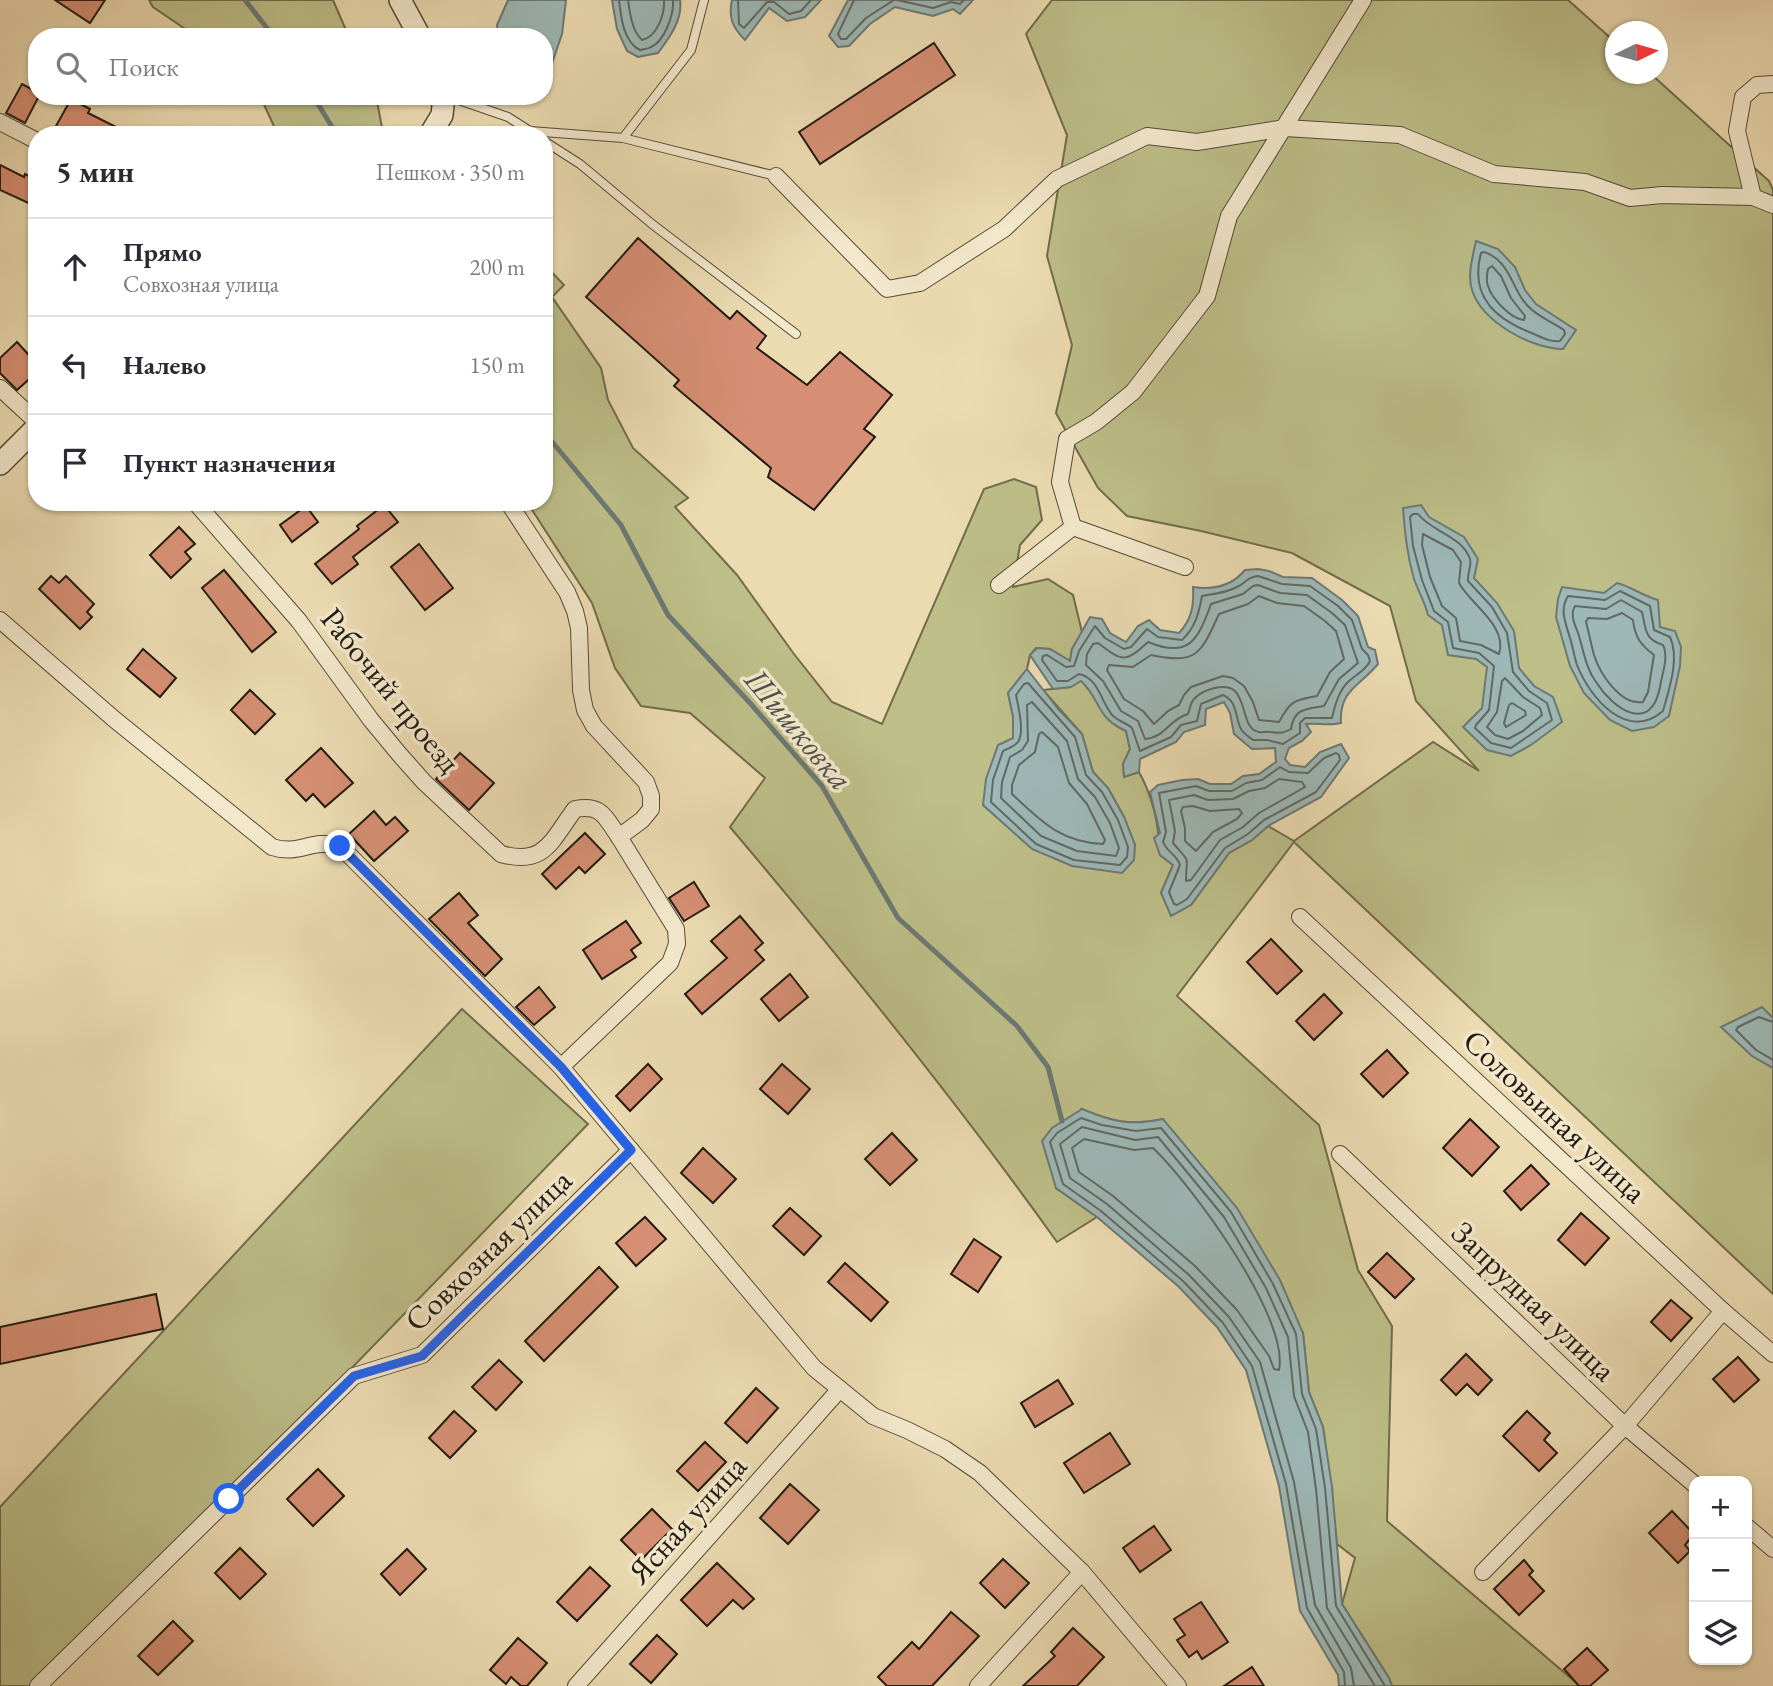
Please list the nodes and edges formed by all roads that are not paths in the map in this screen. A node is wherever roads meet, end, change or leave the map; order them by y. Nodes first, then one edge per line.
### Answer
1 (400, 0) edge
2 (704, 0) edge
3 (1363, 0) edge
4 (415, 28) edge
5 (1773, 84) edge
6 (444, 105) edge
7 (472, 105) edge
8 (0, 122) edge
9 (435, 126) edge
10 (522, 126) edge
11 (1285, 128) junction
12 (553, 134) edge
13 (28, 136) edge
14 (623, 138) junction
15 (553, 147) edge
16 (776, 176) joint
17 (1753, 197) junction
18 (1773, 205) edge
19 (796, 334) dead end
20 (0, 388) edge
21 (28, 415) edge
22 (28, 434) edge
23 (0, 464) edge
24 (203, 511) edge
25 (514, 511) edge
26 (1073, 527) junction
27 (1185, 566) dead end
28 (999, 585) dead end
29 (0, 620) edge
30 (619, 837) junction
31 (1300, 917) dead end
32 (561, 1067) junction
33 (631, 1150) junction
34 (1340, 1154) dead end
35 (1723, 1311) junction
36 (1773, 1354) edge
37 (840, 1389) junction
38 (1625, 1426) junction
39 (1689, 1480) edge
40 (1752, 1531) edge
41 (1773, 1549) edge
42 (1082, 1572) junction
43 (1483, 1572) dead end
44 (38, 1686) edge
45 (576, 1686) edge
46 (978, 1686) edge
47 (1178, 1686) edge

1 - 4 street
2 - 14 lane
3 - 11 street
5 - 17 street
6 - 9 street
7 - 10 lane
8 - 13 street
11 - 16 street
11 - 17 street
11 - 26 street
12 - 14 lane
14 - 16 lane
15 - 19 lane
17 - 18 street
20 - 21 street
22 - 23 street
24 - 30 street, Рабочий проезд
25 - 30 street
26 - 27 street
26 - 28 street
29 - 32 street
30 - 32 street
31 - 35 street, Соловьиная улица
32 - 33 street
33 - 37 street
33 - 44 street, Совхозная улица
34 - 38 street, Запрудная улица
35 - 36 street, Соловьиная улица
35 - 38 street
37 - 42 street
37 - 45 street, Ясная улица
38 - 39 street, Запрудная улица
38 - 43 street
40 - 41 street
42 - 46 street
42 - 47 street

